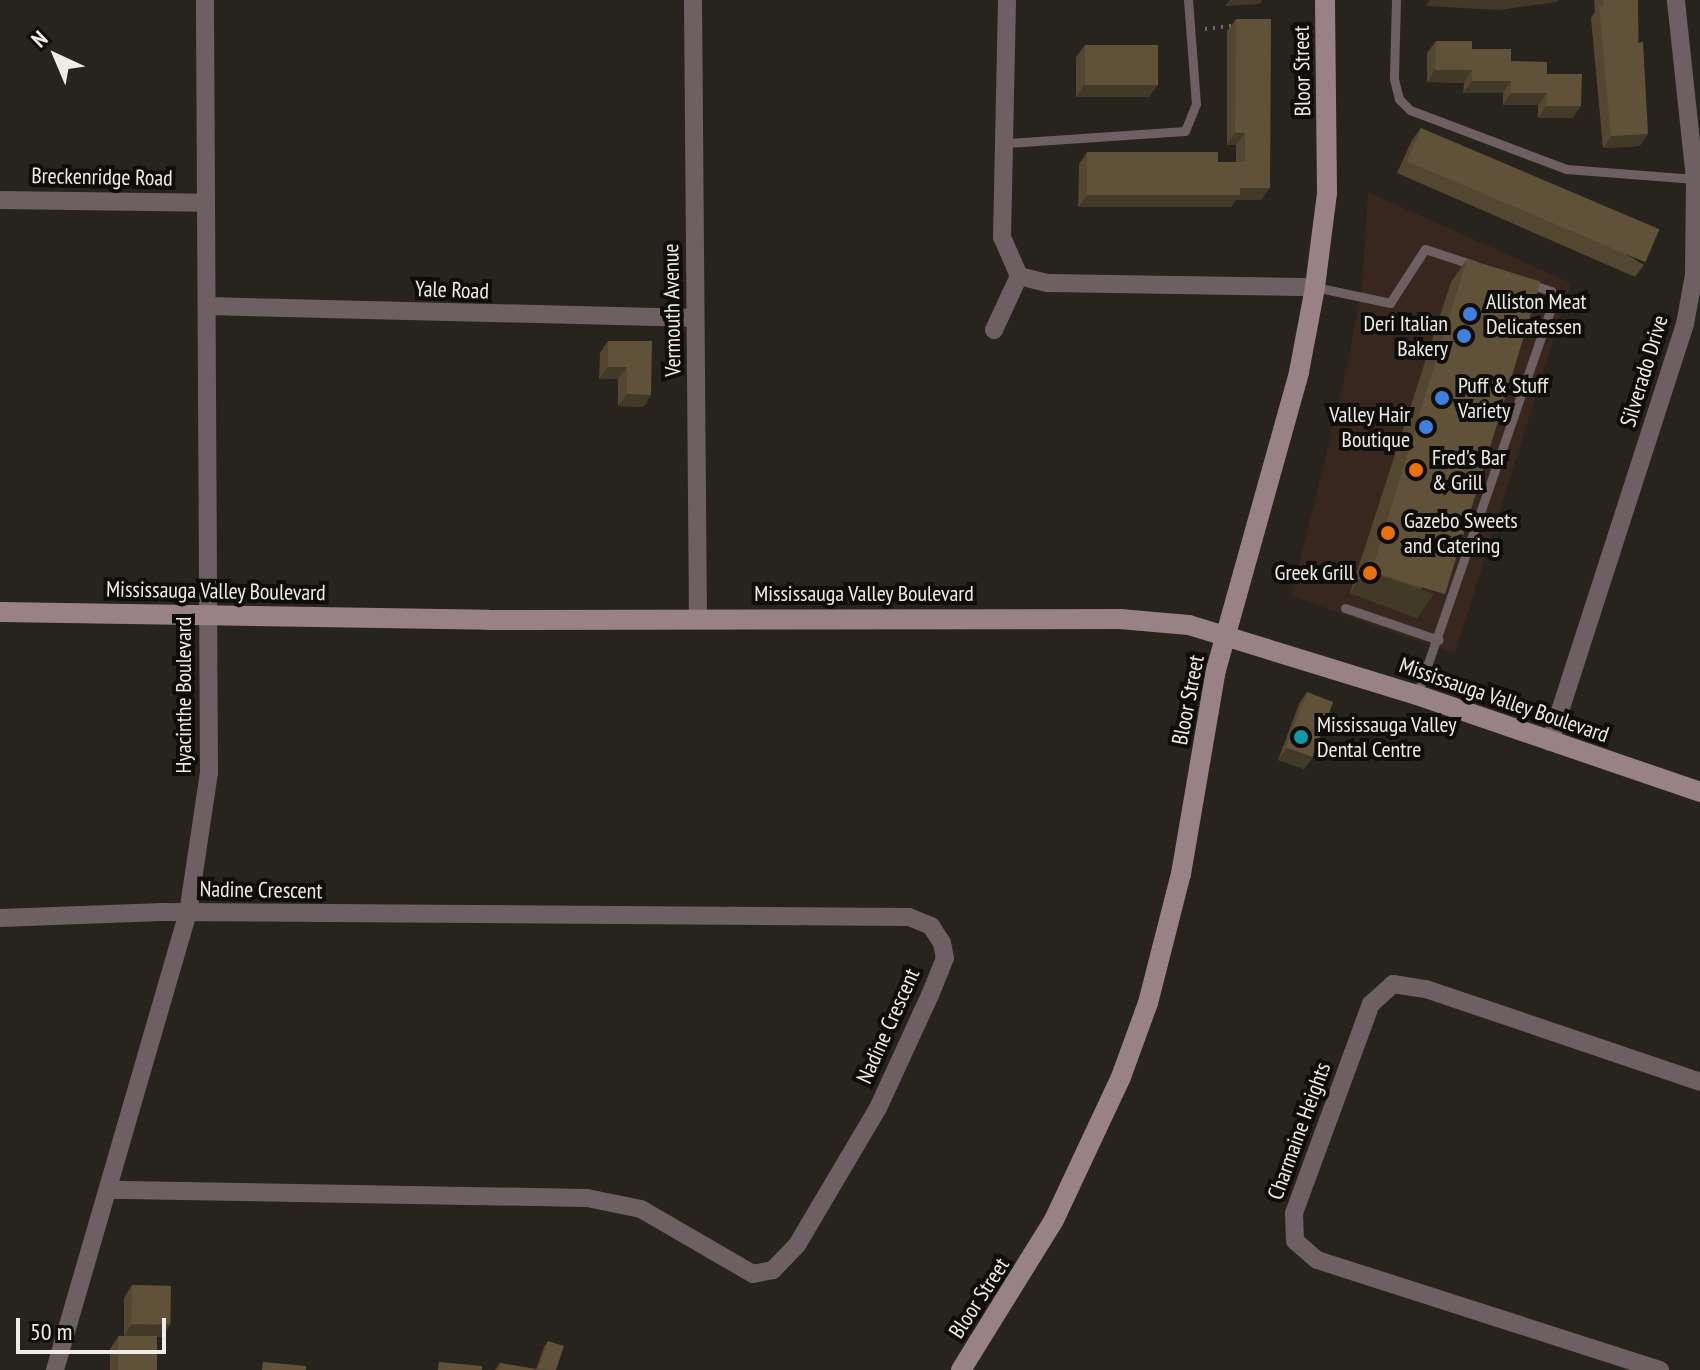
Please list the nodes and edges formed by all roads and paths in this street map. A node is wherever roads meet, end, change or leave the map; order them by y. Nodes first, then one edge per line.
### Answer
1 (205, 0) edge
2 (693, 0) edge
3 (1007, 0) edge
4 (1188, 0) edge
5 (1325, 0) edge
6 (1396, 0) edge
7 (1676, 0) edge
8 (1249, 24) edge
9 (1190, 31) junction
10 (1007, 143) junction
11 (1697, 179) edge
12 (0, 200) edge
13 (203, 203) junction
14 (1481, 267) edge
15 (1019, 276) junction
16 (1523, 281) edge
17 (1315, 287) junction
18 (207, 306) junction
19 (695, 318) junction
20 (994, 330) dead end
21 (1345, 608) dead end
22 (0, 612) edge
23 (209, 615) junction
24 (698, 620) junction
25 (1226, 635) junction
26 (1439, 640) junction
27 (1417, 695) junction
28 (1550, 742) junction
29 (1700, 792) edge
30 (188, 913) junction
31 (0, 918) edge
32 (1700, 1082) edge
33 (109, 1190) junction
34 (55, 1370) edge
35 (961, 1370) edge
36 (1660, 1370) edge

1 - 13 street, Hyacinthe Boulevard
2 - 19 street, Vermouth Avenue
3 - 10 street
4 - 9 lane
5 - 17 street, Bloor Street
6 - 11 lane
7 - 11 street, Silverado Drive
8 - 9 path
9 - 10 lane
10 - 15 street
11 - 28 street, Silverado Drive
12 - 13 street, Breckenridge Road
13 - 18 street, Hyacinthe Boulevard
14 - 17 lane
15 - 17 street
15 - 20 street
16 - 26 lane
17 - 25 street, Bloor Street
18 - 19 street, Yale Road
18 - 23 street, Hyacinthe Boulevard
19 - 24 street, Vermouth Avenue
21 - 26 lane
22 - 23 street, Mississauga Valley Boulevard
23 - 24 street, Mississauga Valley Boulevard
23 - 30 street, Hyacinthe Boulevard
24 - 25 street, Mississauga Valley Boulevard
25 - 27 street, Mississauga Valley Boulevard
25 - 35 street, Bloor Street
26 - 27 lane
27 - 28 street, Mississauga Valley Boulevard
28 - 29 street, Mississauga Valley Boulevard
30 - 31 street, Nadine Crescent
30 - 33 street, Hyacinthe Boulevard
30 - 33 street, Nadine Crescent
32 - 36 street, Charmaine Heights
33 - 34 street, Hyacinthe Boulevard

